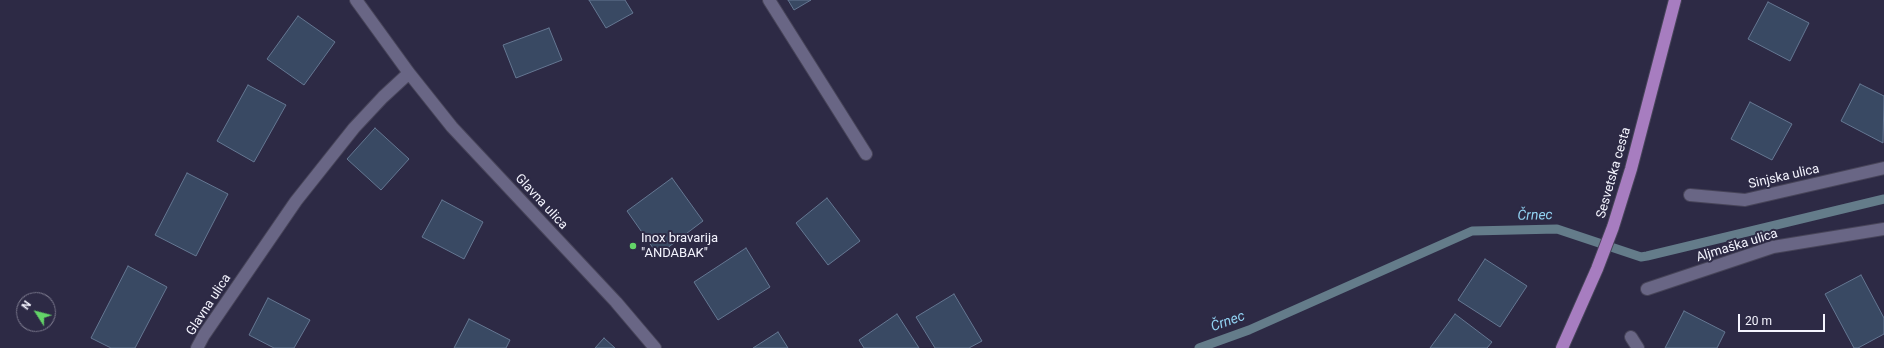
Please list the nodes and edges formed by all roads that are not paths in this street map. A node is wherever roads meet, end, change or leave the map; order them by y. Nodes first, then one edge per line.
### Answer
1 (356, 0) edge
2 (769, 0) edge
3 (1675, 0) edge
4 (409, 73) junction
5 (866, 154) dead end
6 (1884, 168) edge
7 (1690, 195) dead end
8 (1884, 229) edge
9 (1647, 289) dead end
10 (1631, 337) dead end
11 (197, 348) edge
12 (655, 348) edge
13 (1562, 348) edge
14 (1638, 348) edge

1 - 4 street, Glavna ulica
2 - 5 street
3 - 13 main road, Sesvetska cesta
4 - 11 street, Glavna ulica
4 - 12 street, Glavna ulica
6 - 7 street, Sinjska ulica
8 - 9 street, Aljmaška ulica
10 - 14 street

